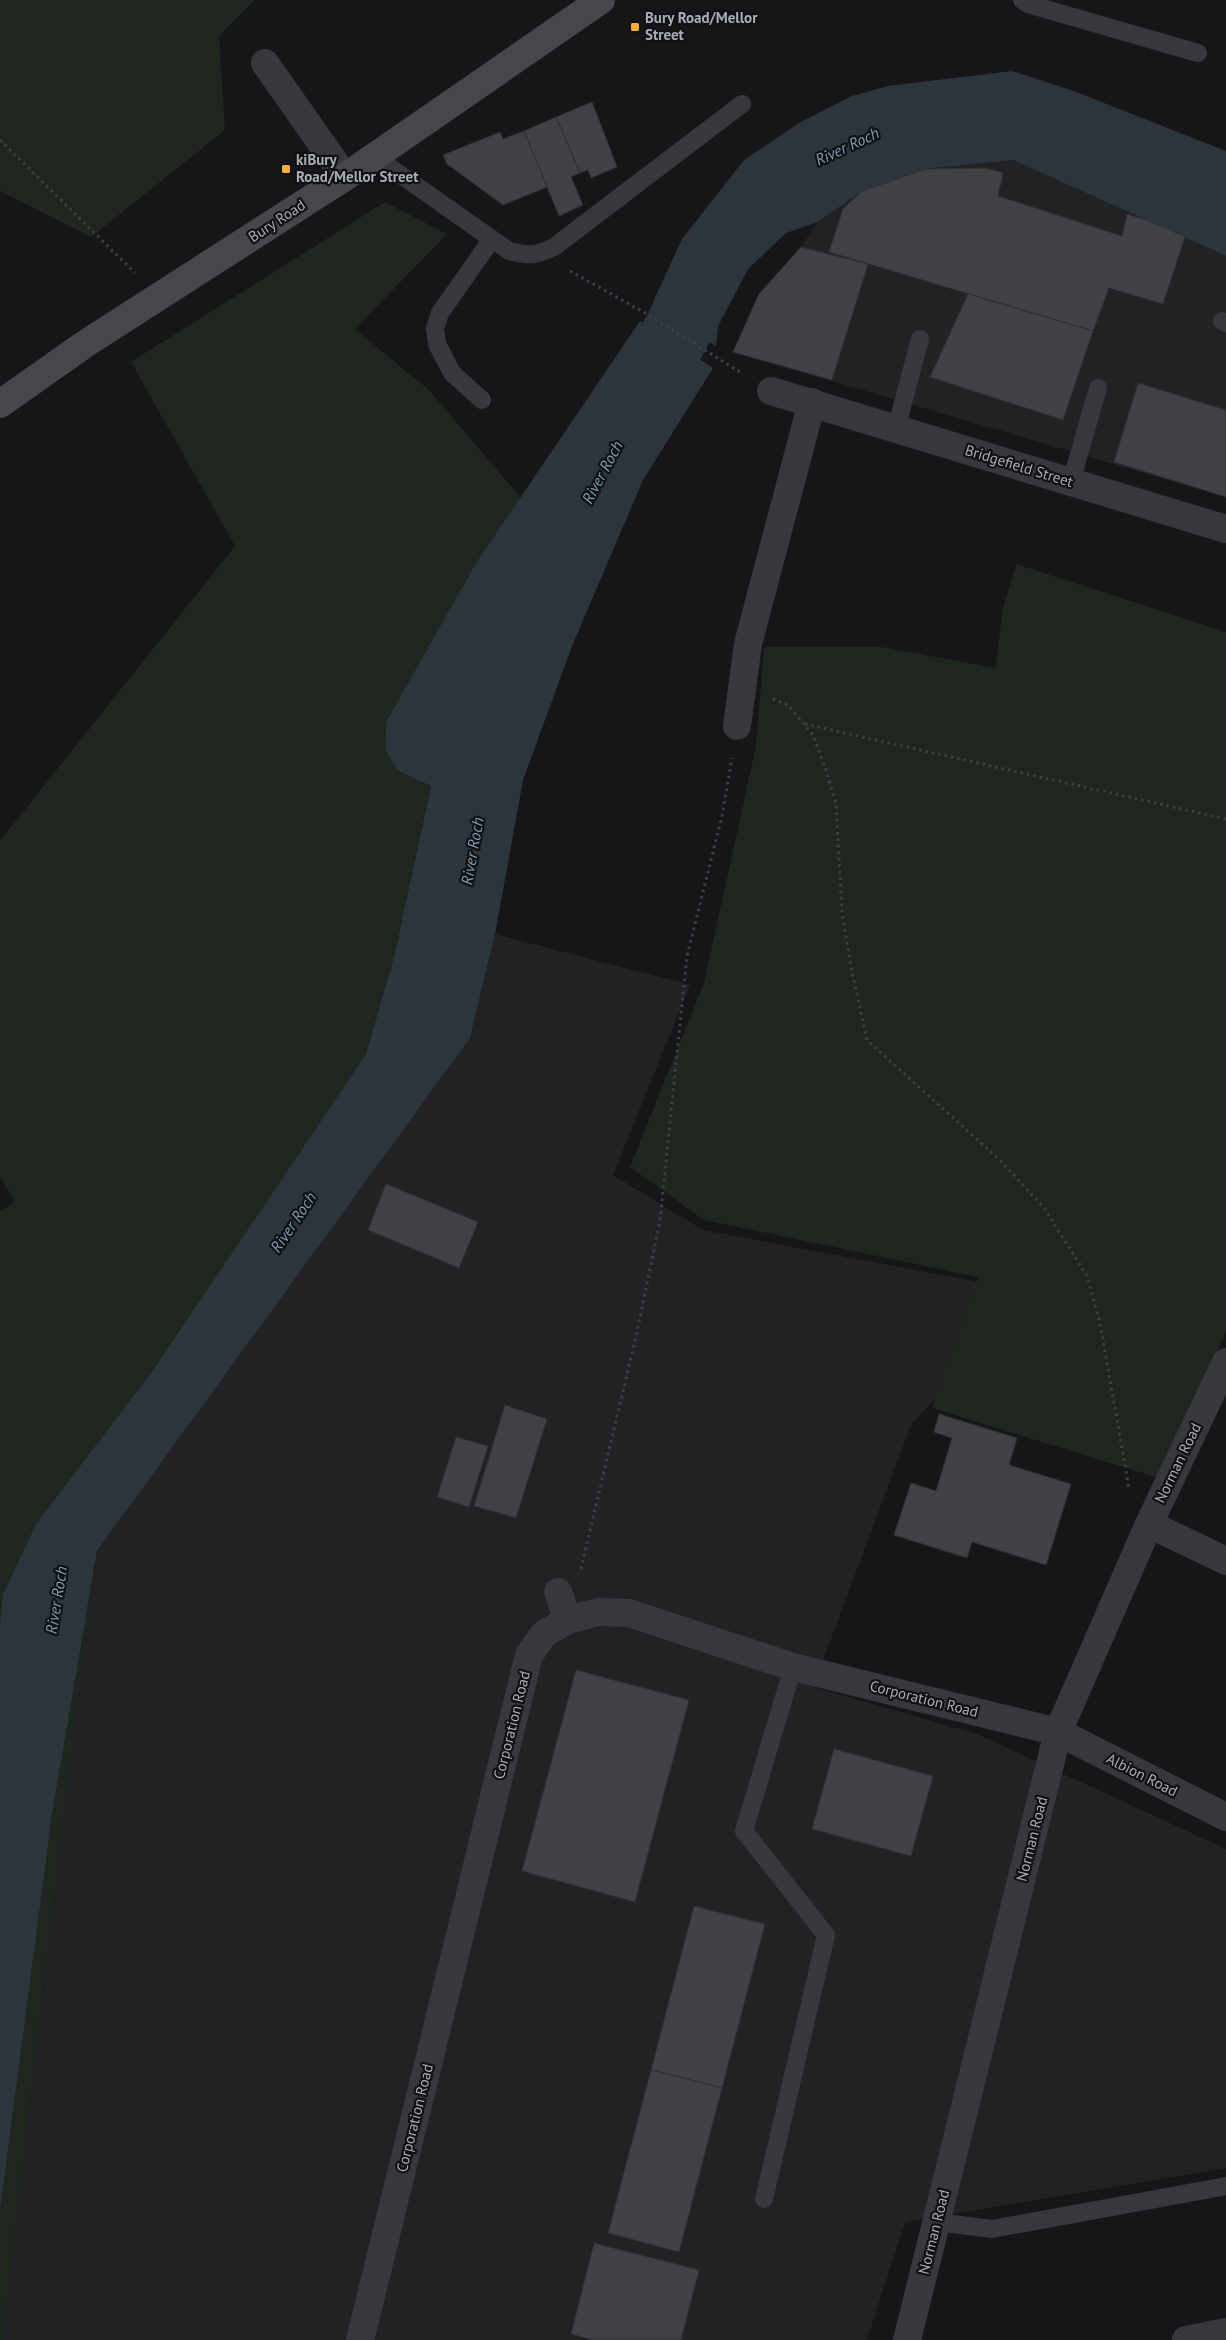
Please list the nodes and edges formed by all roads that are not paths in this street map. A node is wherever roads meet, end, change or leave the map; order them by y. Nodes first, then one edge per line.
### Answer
1 (600, 0) edge
2 (1022, 0) edge
3 (1198, 53) dead end
4 (265, 62) dead end
5 (742, 104) dead end
6 (374, 156) junction
7 (345, 177) junction
8 (492, 239) junction
9 (920, 339) dead end
10 (1098, 388) dead end
11 (771, 391) dead end
12 (482, 400) dead end
13 (812, 402) junction
14 (0, 404) edge
15 (896, 429) junction
16 (1071, 482) junction
17 (1226, 529) edge
18 (737, 726) road end
19 (1226, 1362) edge
20 (1149, 1524) junction
21 (1226, 1561) edge
22 (558, 1592) road end
23 (568, 1620) junction
24 (793, 1667) junction
25 (1058, 1732) junction
26 (1226, 1817) edge
27 (1226, 2186) edge
28 (764, 2198) dead end
29 (937, 2222) junction
30 (1226, 2332) edge
31 (360, 2340) edge
32 (907, 2340) edge
33 (1186, 2340) edge

1 - 6 main road, Bury Road
2 - 3 lane
4 - 7 street
5 - 8 lane
6 - 7 main road, Bury Road
6 - 8 lane
7 - 14 main road, Bury Road
8 - 12 lane
9 - 15 lane
10 - 16 lane
11 - 13 street, Bridgefield Street
13 - 15 street, Bridgefield Street
13 - 18 street
15 - 16 street, Bridgefield Street
16 - 17 street, Bridgefield Street
19 - 20 street, Norman Road
20 - 21 street
20 - 25 street, Norman Road
22 - 23 street
23 - 24 street, Corporation Road
23 - 31 street, Corporation Road
24 - 25 street, Corporation Road
24 - 28 lane
25 - 26 street, Albion Road
25 - 29 street, Norman Road
27 - 29 lane
29 - 32 street, Norman Road
30 - 33 street

